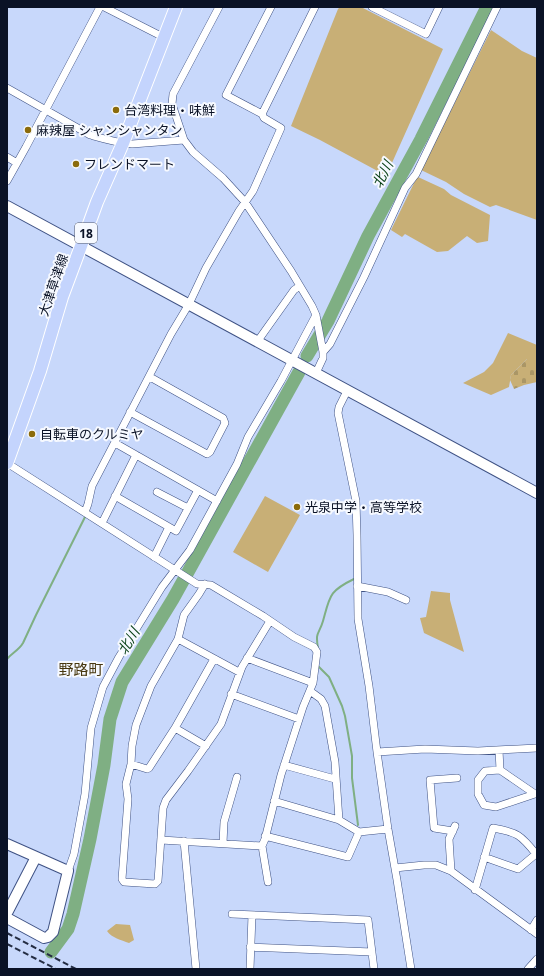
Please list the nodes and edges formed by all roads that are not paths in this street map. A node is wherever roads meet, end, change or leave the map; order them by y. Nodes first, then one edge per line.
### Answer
1 (100, 7) edge
2 (104, 7) edge
3 (176, 7) edge
4 (219, 7) edge
5 (271, 7) edge
6 (315, 7) edge
7 (372, 7) edge
8 (440, 7) edge
9 (497, 7) edge
10 (163, 37) junction
11 (7, 88) edge
12 (46, 110) junction
13 (262, 114) junction
14 (184, 140) junction
15 (123, 143) junction
16 (7, 157) edge
17 (17, 162) junction
18 (7, 181) edge
19 (245, 202) junction
20 (7, 206) edge
21 (81, 246) junction
22 (300, 286) junction
23 (189, 304) junction
24 (316, 317) junction
25 (257, 342) junction
26 (323, 350) junction
27 (293, 361) junction
28 (312, 371) junction
29 (150, 377) junction
30 (348, 391) junction
31 (130, 412) junction
32 (115, 443) junction
33 (136, 455) junction
34 (7, 463) edge
35 (198, 490) junction
36 (157, 492) dead end
37 (537, 493) edge
38 (115, 496) junction
39 (217, 501) junction
40 (188, 508) junction
41 (85, 512) junction
42 (102, 523) junction
43 (169, 527) junction
44 (154, 557) junction
45 (175, 571) junction
46 (201, 584) junction
47 (357, 586) junction
48 (406, 600) dead end
49 (270, 621) junction
50 (178, 640) junction
51 (247, 658) junction
52 (214, 659) junction
53 (239, 672) junction
54 (313, 683) junction
55 (310, 691) junction
56 (231, 694) junction
57 (299, 720) junction
58 (174, 728) junction
59 (206, 746) junction
60 (537, 748) edge
61 (499, 750) junction
62 (376, 752) junction
63 (131, 764) junction
64 (284, 765) junction
65 (500, 770) junction
66 (237, 777) dead end
67 (457, 778) dead end
68 (335, 779) junction
69 (536, 794) edge
70 (274, 800) junction
71 (339, 820) junction
72 (388, 829) junction
73 (359, 832) junction
74 (265, 836) junction
75 (161, 840) junction
76 (184, 841) junction
77 (7, 844) edge
78 (223, 844) junction
79 (262, 846) junction
80 (36, 856) junction
81 (484, 857) junction
82 (395, 868) junction
83 (451, 871) junction
84 (68, 872) junction
85 (268, 882) dead end
86 (474, 890) junction
87 (7, 914) edge
88 (232, 914) dead end
89 (252, 915) junction
90 (7, 918) edge
91 (537, 920) edge
92 (531, 930) junction
93 (537, 934) edge
94 (250, 947) junction
95 (372, 952) junction
96 (537, 959) edge
97 (530, 968) edge
98 (196, 969) edge
99 (250, 969) edge
100 (374, 969) edge
101 (411, 969) edge

1 - 12 street
2 - 10 street
3 - 10 main road, 大津草津線 / 18
4 - 14 street
5 - 13 street
6 - 13 street
7 - 8 street
9 - 26 street
10 - 15 main road, 大津草津線 / 18
11 - 12 street
12 - 15 street
12 - 17 street
13 - 19 street
14 - 15 street
14 - 19 street
15 - 21 main road, 大津草津線 / 18
16 - 17 street
17 - 18 street
19 - 22 street
19 - 23 street
20 - 21 street
21 - 23 street
21 - 34 main road, 大津草津線 / 18
22 - 24 street
22 - 25 street
23 - 25 street
23 - 29 street
24 - 26 street
24 - 27 street
25 - 27 street
26 - 28 street
27 - 28 street
27 - 39 street
28 - 30 street
29 - 31 street
29 - 31 street
30 - 37 street
30 - 47 street
31 - 32 street
32 - 33 street
32 - 41 street
33 - 35 street
33 - 38 street
34 - 41 street
35 - 39 street
35 - 40 street
36 - 40 street
38 - 42 street
38 - 43 street
39 - 45 street
40 - 43 street
41 - 42 street
42 - 44 street
43 - 44 street
44 - 45 street
45 - 46 street
45 - 84 street
46 - 49 street
46 - 50 street
47 - 48 street
47 - 62 street
49 - 51 street
49 - 54 street
50 - 52 street
50 - 63 street
51 - 53 street
51 - 54 street
52 - 53 street
52 - 58 street
53 - 56 street
54 - 55 street
55 - 57 street
55 - 68 street
56 - 57 street
56 - 59 street
57 - 64 street
58 - 59 street
58 - 63 street
59 - 75 street
60 - 61 street
61 - 62 street
61 - 65 street
62 - 72 street
63 - 75 street
64 - 68 street
64 - 70 street
65 - 69 street
65 - 69 street
66 - 78 street
67 - 83 street
68 - 71 street
70 - 71 street
70 - 74 street
71 - 73 street
72 - 73 street
72 - 82 street
73 - 74 street
74 - 79 street
75 - 76 street
76 - 78 street
76 - 98 street
77 - 80 street
78 - 79 street
79 - 85 street
80 - 84 street
80 - 87 street
81 - 81 street
81 - 86 street
82 - 83 street
82 - 101 street
83 - 86 street
84 - 90 street
86 - 92 street
88 - 89 street
89 - 94 street
89 - 95 street
91 - 92 street
92 - 93 street
94 - 95 street
94 - 99 street
95 - 100 street
96 - 97 street

